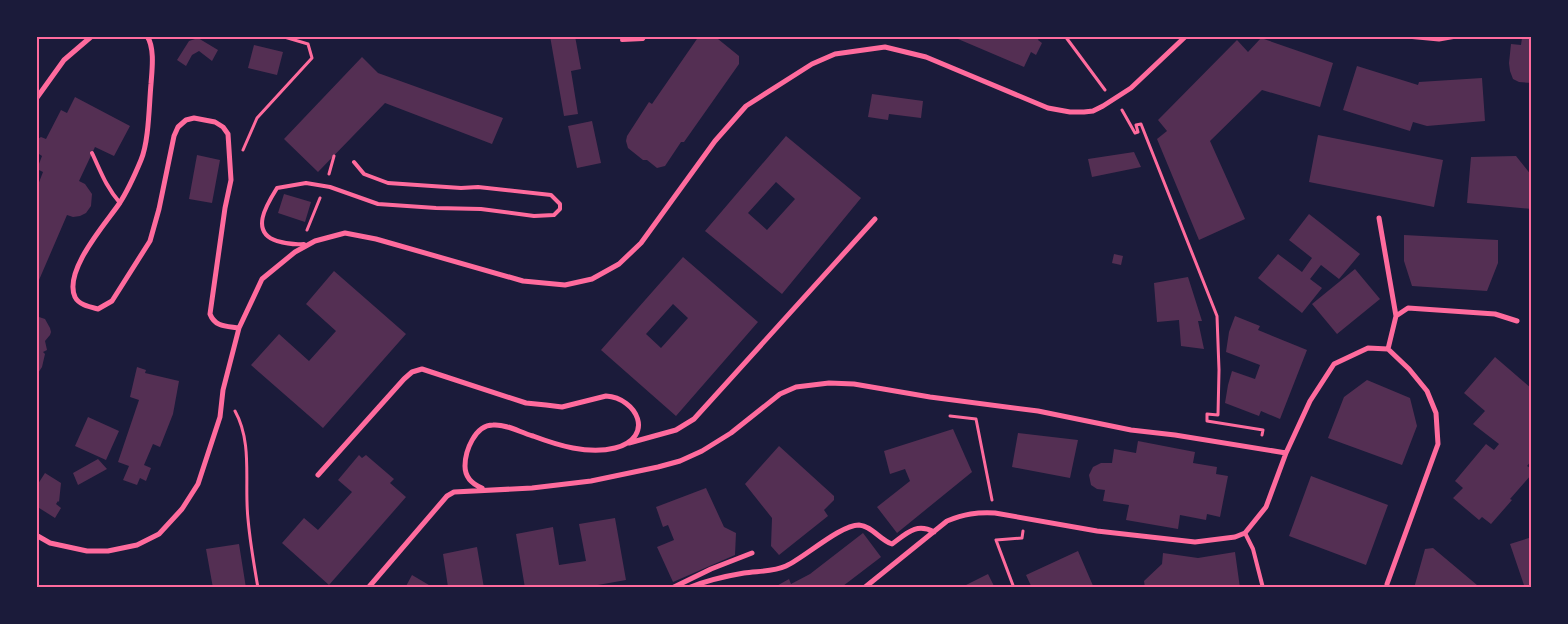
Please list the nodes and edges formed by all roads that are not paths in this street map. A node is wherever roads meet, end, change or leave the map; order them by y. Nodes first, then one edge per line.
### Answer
1 (92, 36) edge
2 (147, 36) edge
3 (645, 36) edge
4 (1186, 36) edge
5 (1407, 36) edge
6 (1456, 36) edge
7 (622, 40) dead end
8 (36, 99) edge
9 (92, 153) dead end
10 (354, 162) dead end
11 (120, 203) junction
12 (1378, 218) dead end
13 (875, 219) dead end
14 (306, 246) junction
15 (1396, 316) junction
16 (1517, 320) dead end
17 (238, 328) junction
18 (1388, 349) junction
19 (624, 445) junction
20 (1286, 454) junction
21 (318, 475) dead end
22 (485, 489) junction
23 (934, 532) junction
24 (1245, 533) junction
25 (36, 535) edge
26 (752, 553) dead end
27 (368, 588) edge
28 (672, 588) edge
29 (688, 588) edge
30 (864, 588) edge
31 (1263, 588) edge
32 (1388, 588) edge

1 - 8 street
2 - 11 street
3 - 7 lane
4 - 14 street
5 - 6 street
9 - 11 lane
10 - 14 lane
11 - 17 street
12 - 15 street
13 - 19 street
14 - 17 street
15 - 16 street
15 - 18 street
17 - 25 street
18 - 20 street
18 - 32 street
19 - 21 street
19 - 22 street
20 - 22 street
20 - 24 street
22 - 27 street
23 - 24 street
23 - 29 street
23 - 30 street
24 - 31 lane
26 - 28 street

